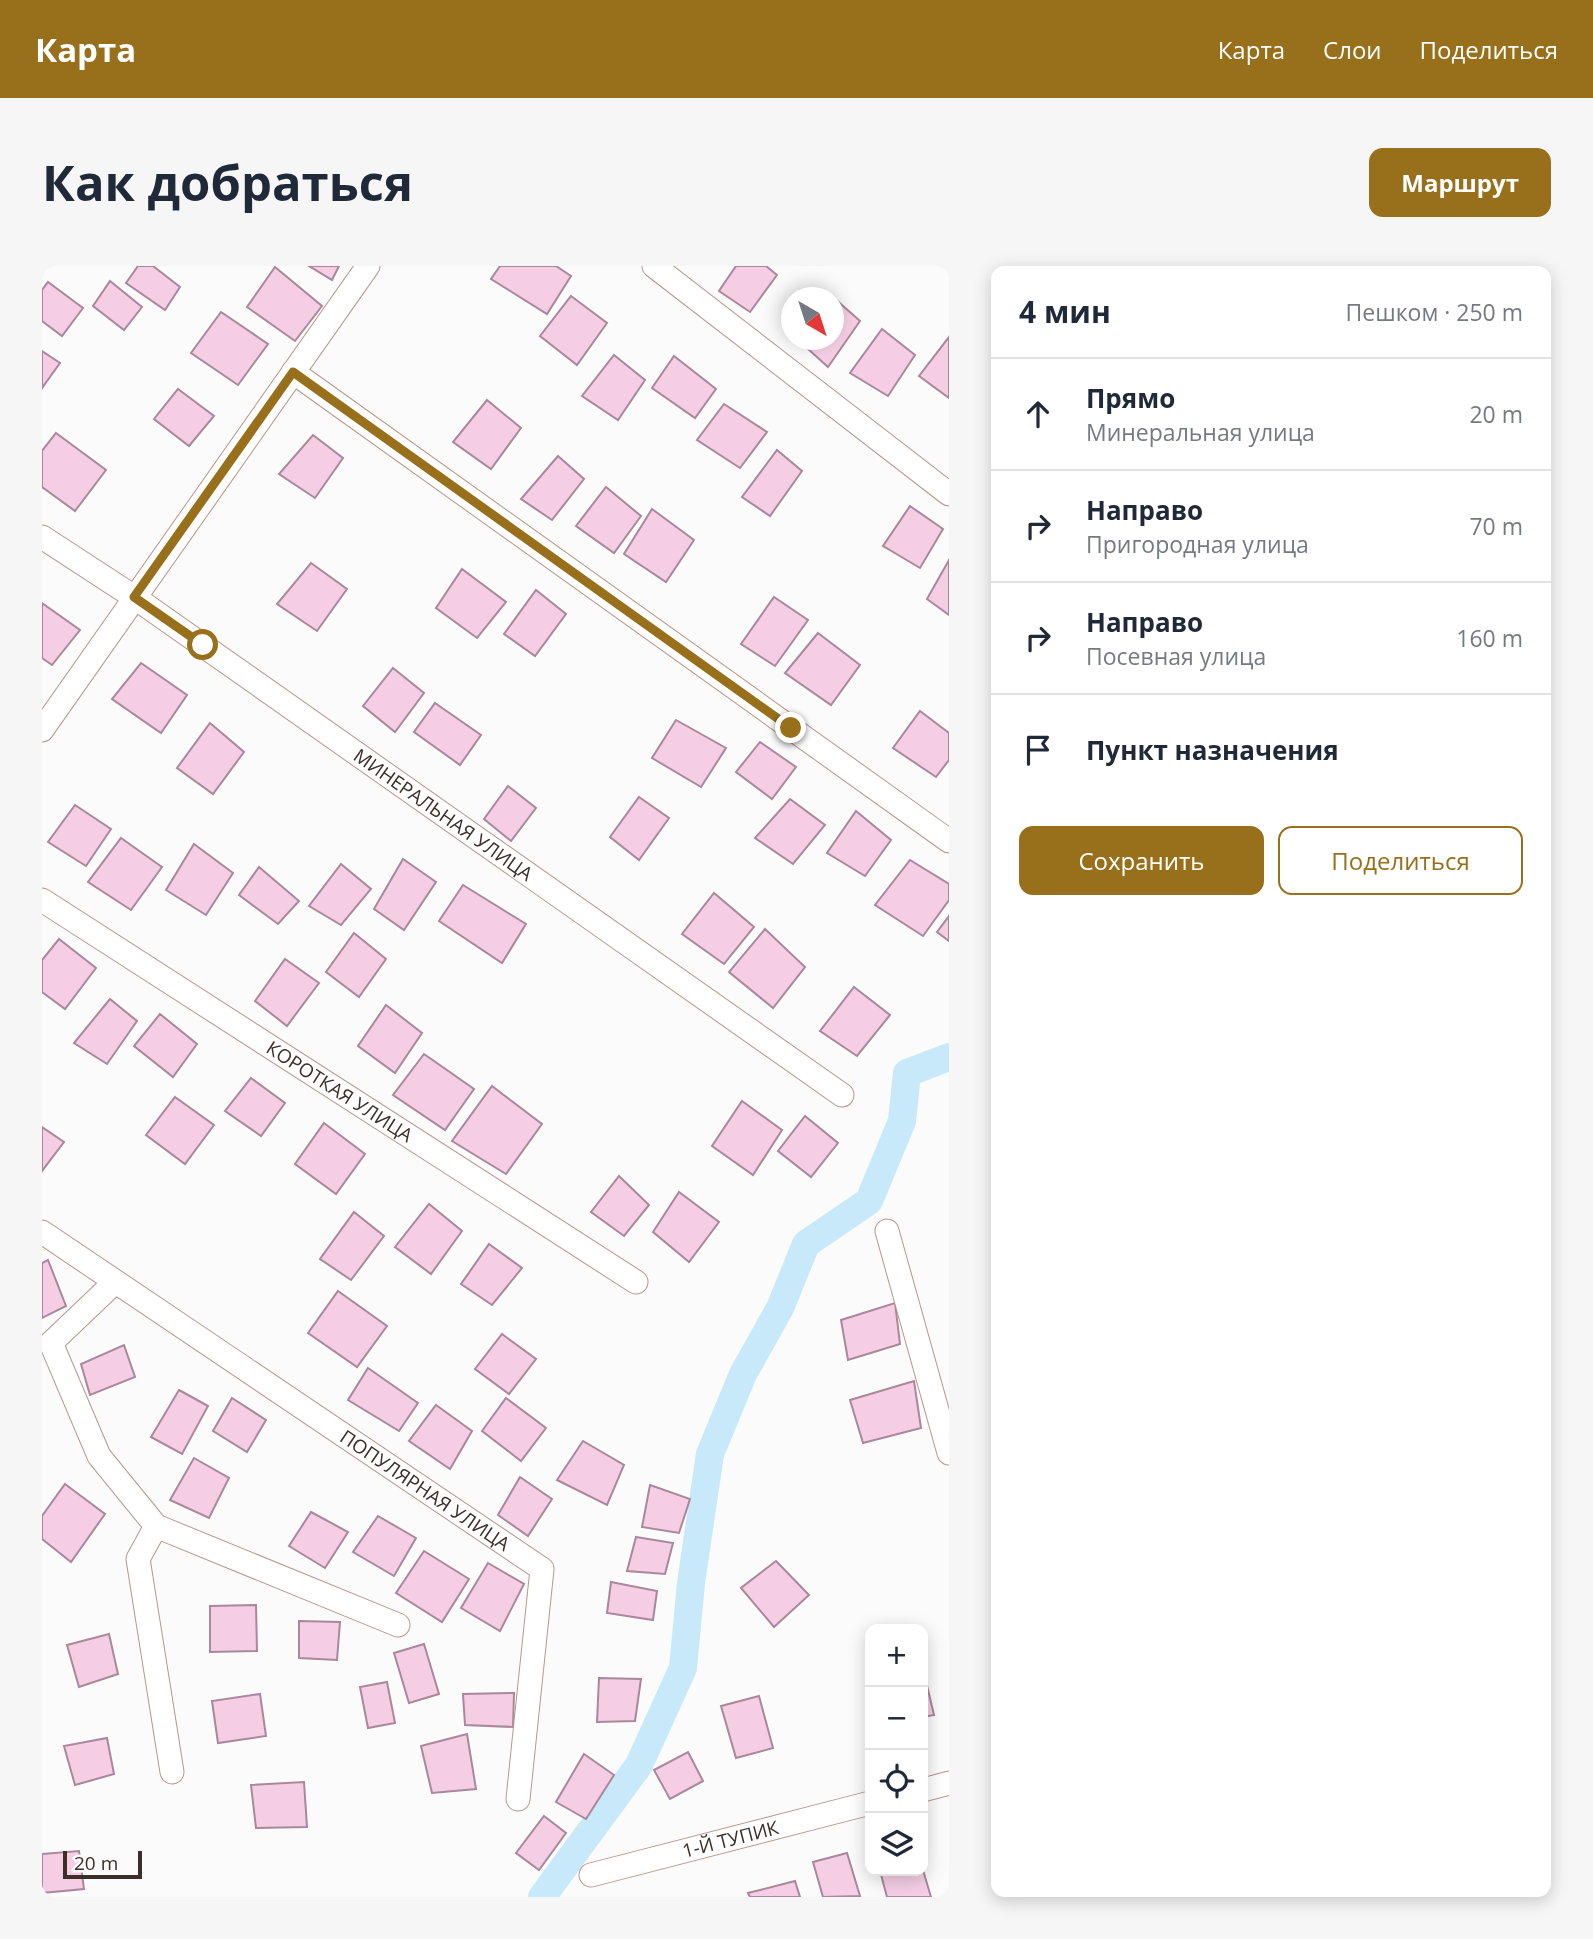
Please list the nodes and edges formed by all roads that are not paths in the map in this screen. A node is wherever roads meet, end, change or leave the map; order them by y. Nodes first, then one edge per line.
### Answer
1 (368, 266) edge
2 (654, 266) edge
3 (293, 372) junction
4 (949, 494) edge
5 (42, 537) edge
6 (134, 597) junction
7 (42, 730) edge
8 (949, 841) edge
9 (42, 900) edge
10 (842, 1095) dead end
11 (887, 1231) dead end
12 (42, 1232) edge
13 (115, 1282) junction
14 (636, 1282) dead end
15 (949, 1453) edge
16 (156, 1526) junction
17 (398, 1625) dead end
18 (172, 1772) dead end
19 (949, 1783) edge
20 (928, 1789) edge
21 (518, 1800) dead end
22 (865, 1804) edge
23 (591, 1875) dead end

1 - 3 street
2 - 4 street
3 - 6 street
3 - 8 street
5 - 6 street, МИНЕРАЛЬНАЯ УЛИЦА
6 - 7 street
6 - 10 street, МИНЕРАЛЬНАЯ УЛИЦА
9 - 14 street, КОРОТКАЯ УЛИЦА
11 - 15 street
12 - 13 street, ПОПУЛЯРНАЯ УЛИЦА
13 - 16 street
13 - 21 street, ПОПУЛЯРНАЯ УЛИЦА
16 - 17 street
16 - 18 street
19 - 20 street
22 - 23 street, 1-Й ТУПИК

